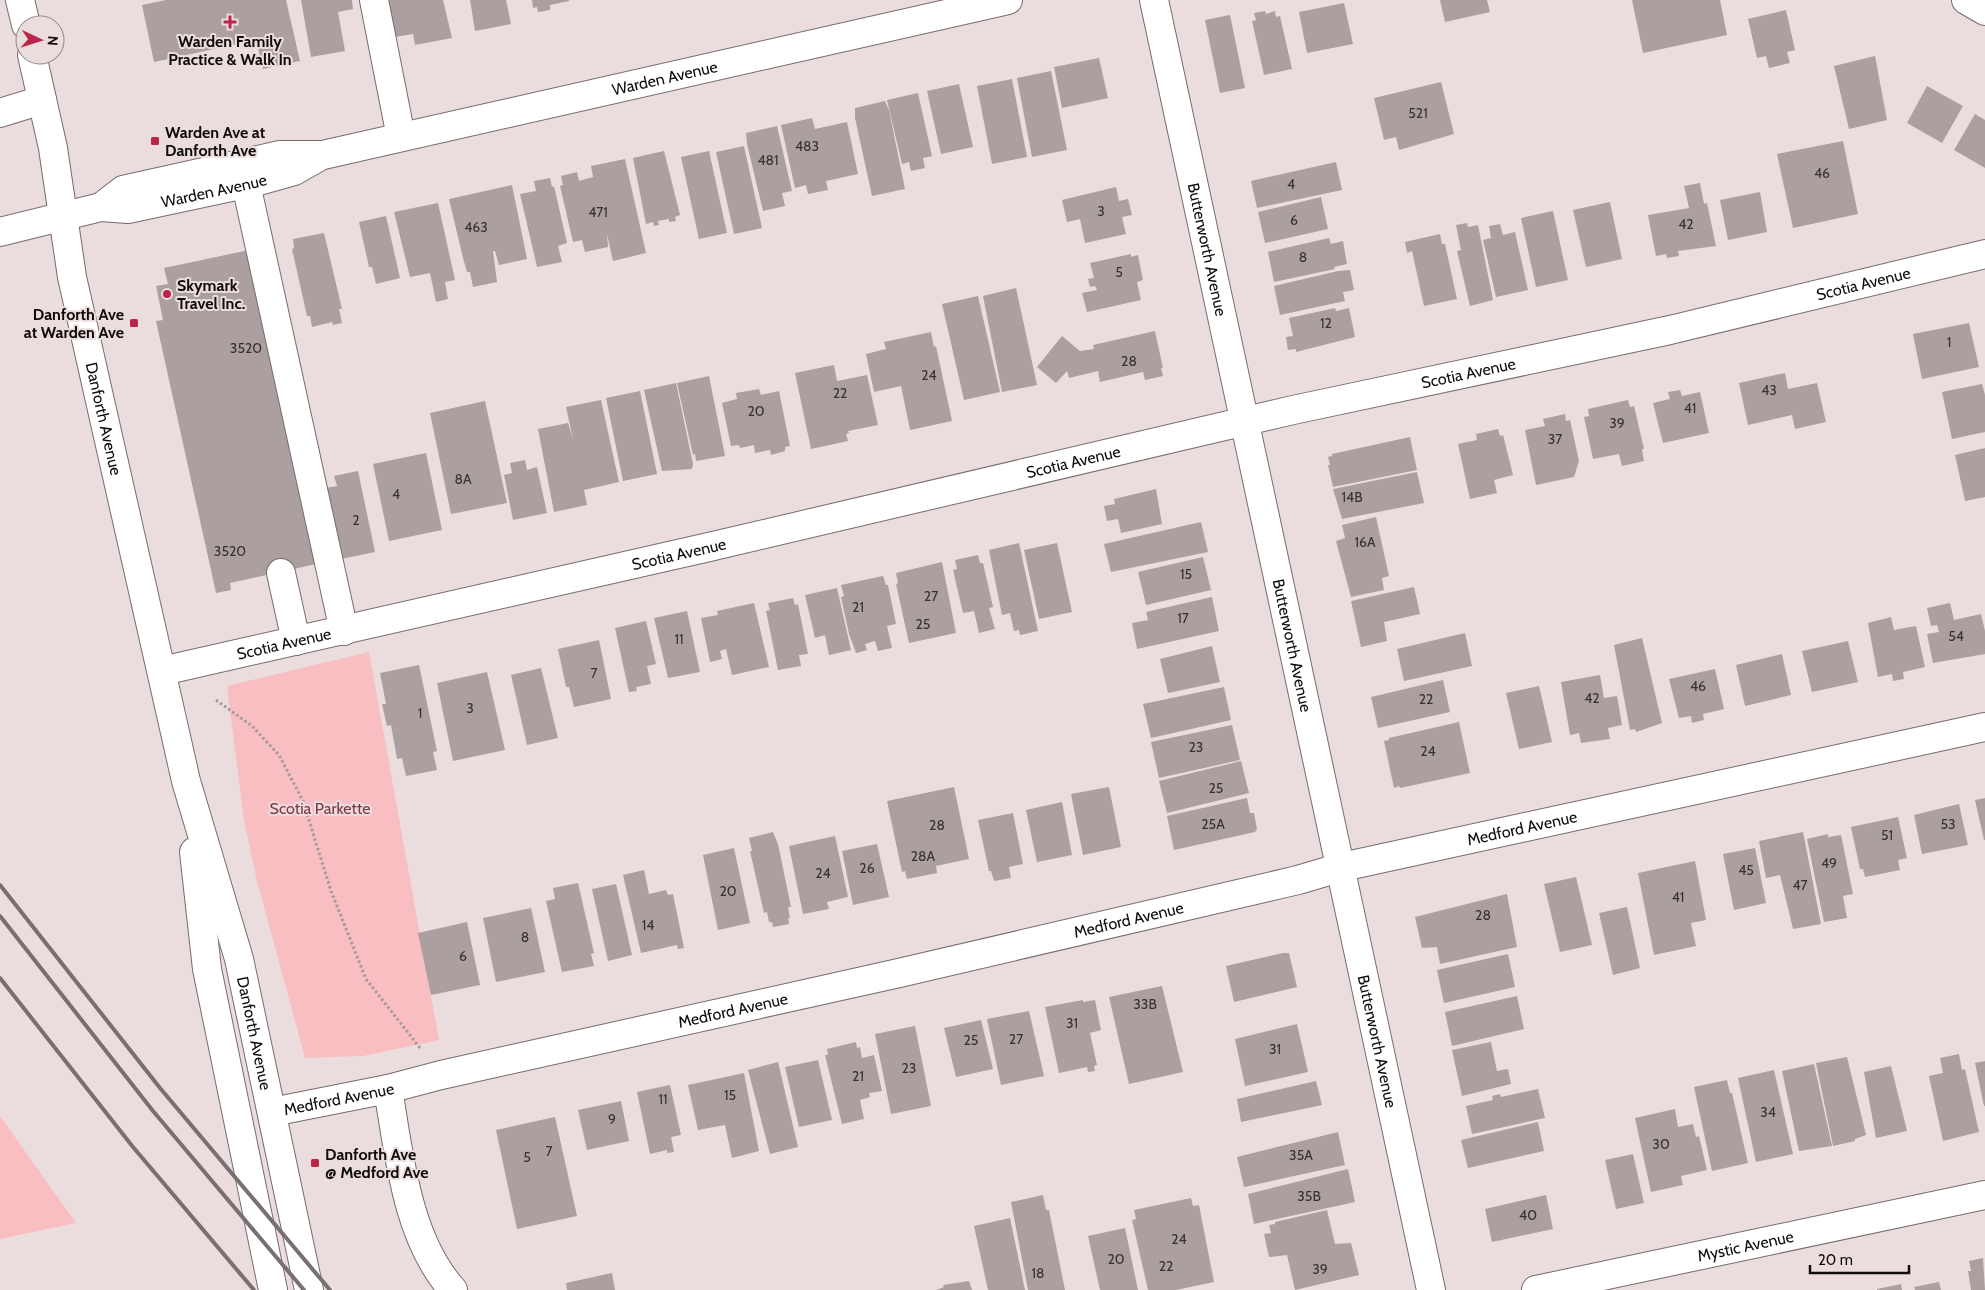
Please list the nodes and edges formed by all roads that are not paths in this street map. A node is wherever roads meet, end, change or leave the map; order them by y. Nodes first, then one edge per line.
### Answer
1 (20, 0) edge
2 (374, 0) edge
3 (1008, 0) edge
4 (1154, 0) edge
5 (1966, 0) edge
6 (1985, 11) edge
7 (24, 15) edge
8 (34, 65) edge
9 (42, 100) junction
10 (0, 113) edge
11 (401, 137) junction
12 (322, 155) junction
13 (246, 184) junction
14 (101, 207) junction
15 (64, 217) junction
16 (0, 232) edge
17 (1985, 254) edge
18 (1244, 421) junction
19 (281, 573) dead end
20 (356, 628) junction
21 (296, 641) junction
22 (162, 671) junction
23 (1985, 727) edge
24 (186, 780) junction
25 (1342, 867) junction
26 (388, 1089) junction
27 (272, 1112) junction
28 (1985, 1195) edge
29 (273, 1290) edge
30 (309, 1290) edge
31 (453, 1290) edge
32 (1432, 1290) edge
33 (1536, 1290) edge

1 - 7 street
2 - 11 street
3 - 11 street, Warden Avenue
4 - 18 street, Butterworth Avenue
5 - 6 street
8 - 9 street, Danforth Avenue
9 - 10 street
9 - 15 street, Danforth Avenue
11 - 12 street, Warden Avenue
12 - 13 street, Warden Avenue
12 - 14 street, Warden Avenue
13 - 14 street, Warden Avenue
13 - 20 street
14 - 15 street, Warden Avenue
15 - 16 street, Warden Avenue
15 - 22 street, Danforth Avenue
17 - 18 street, Scotia Avenue
18 - 20 street, Scotia Avenue
18 - 25 street, Butterworth Avenue
19 - 21 street
20 - 21 street, Scotia Avenue
21 - 22 street, Scotia Avenue
22 - 24 street, Danforth Avenue
23 - 25 street, Medford Avenue
24 - 27 street, Danforth Avenue
24 - 29 street, Danforth Avenue
25 - 26 street, Medford Avenue
25 - 32 street, Butterworth Avenue
26 - 27 street, Medford Avenue
26 - 31 street
27 - 30 street, Danforth Avenue
28 - 33 street, Mystic Avenue

